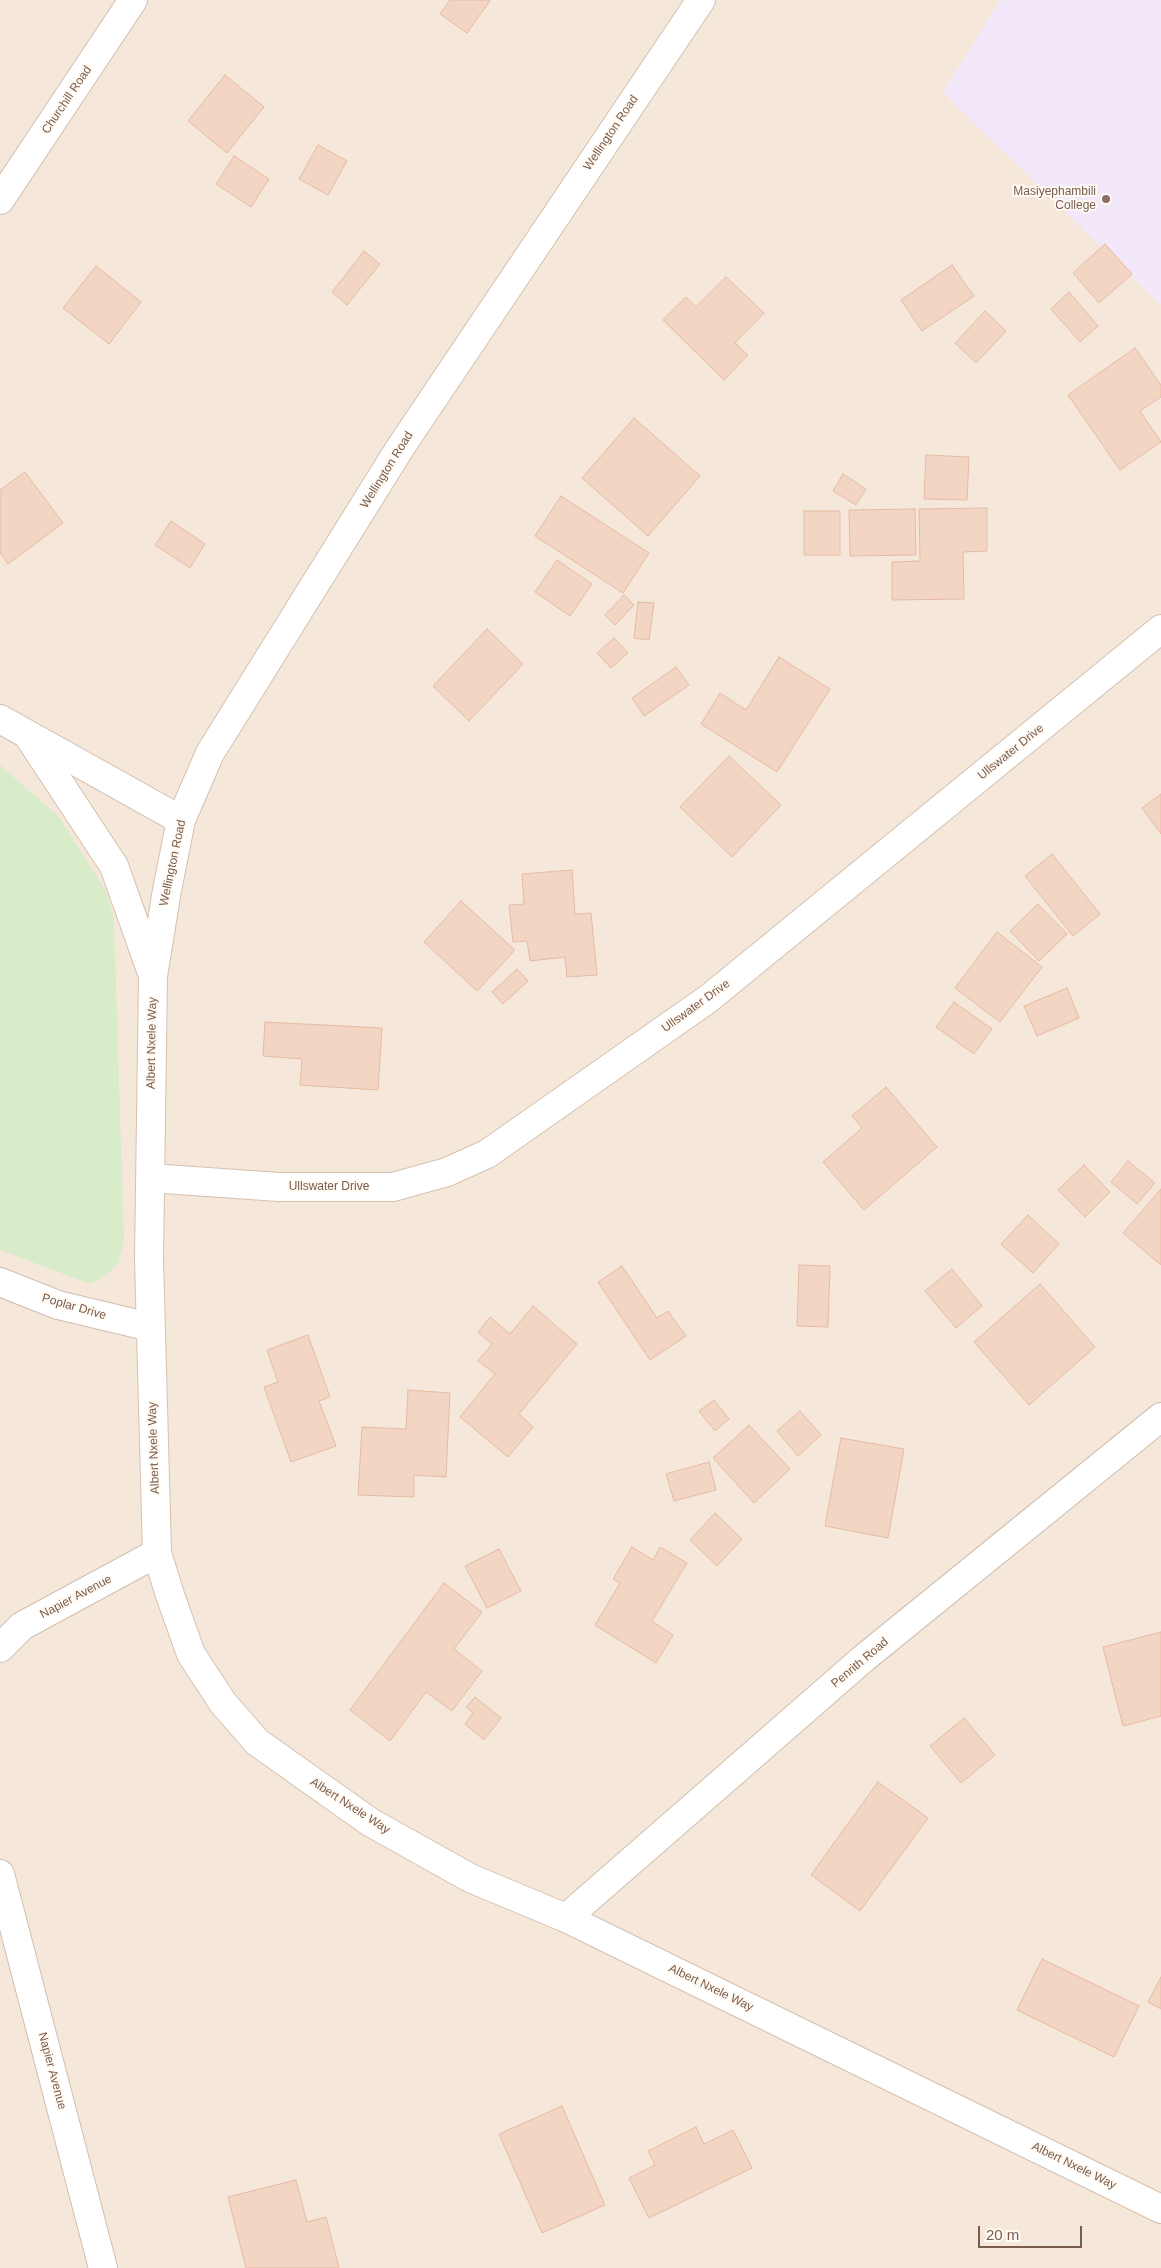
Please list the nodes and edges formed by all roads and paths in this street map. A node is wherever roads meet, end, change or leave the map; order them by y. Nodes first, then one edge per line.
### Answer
1 (133, 0) edge
2 (701, 0) edge
3 (0, 200) edge
4 (1161, 628) edge
5 (0, 719) edge
6 (29, 737) junction
7 (181, 820) junction
8 (153, 976) junction
9 (150, 1178) junction
10 (0, 1282) edge
11 (150, 1327) junction
12 (1161, 1417) edge
13 (158, 1553) junction
14 (0, 1648) edge
15 (0, 1874) edge
16 (566, 1918) junction
17 (1161, 2209) edge
18 (103, 2268) edge

1 - 3 main road, Churchill Road
2 - 7 main road, Wellington Road
4 - 9 main road, Ullswater Drive
5 - 6 main road
6 - 7 main road
6 - 8 main road
7 - 8 main road, Wellington Road
8 - 9 main road, Albert Nxele Way
9 - 11 main road, Albert Nxele Way
10 - 11 main road, Poplar Drive
11 - 13 main road, Albert Nxele Way
12 - 16 main road, Penrith Road
13 - 14 main road, Napier Avenue
13 - 16 main road, Albert Nxele Way
15 - 18 main road, Napier Avenue
16 - 17 main road, Albert Nxele Way

